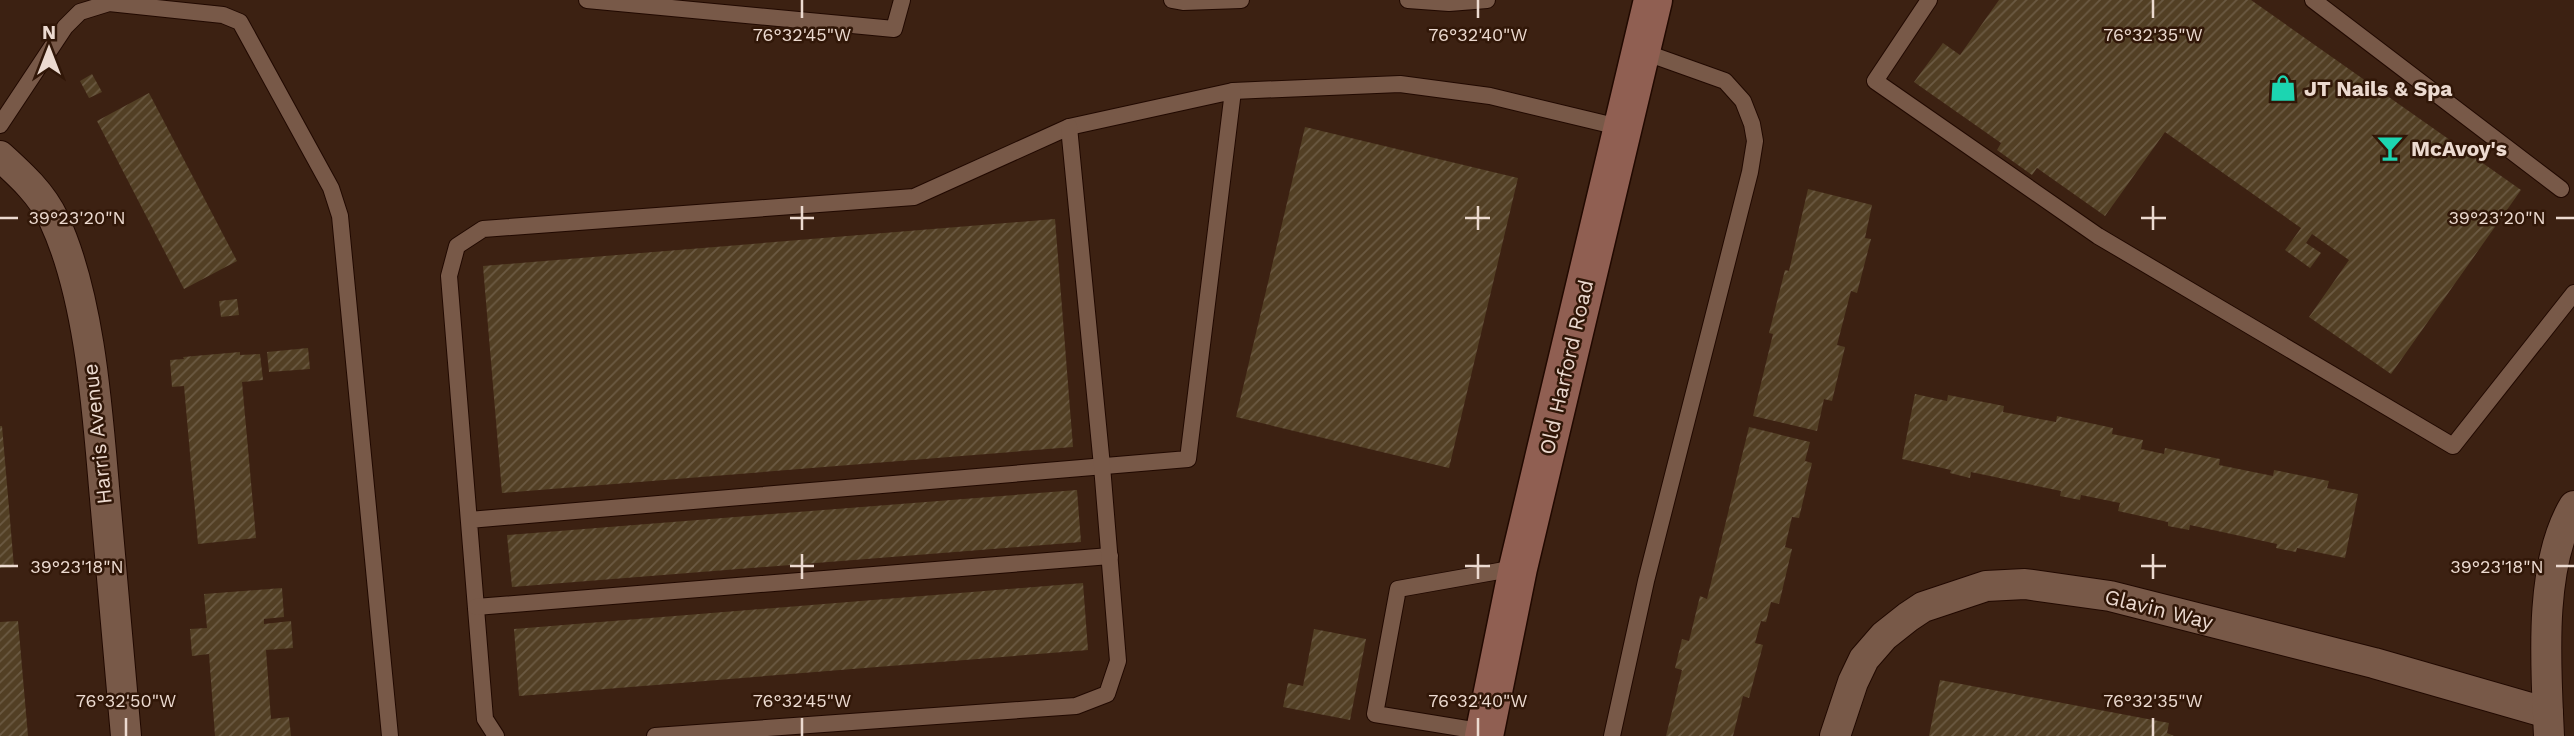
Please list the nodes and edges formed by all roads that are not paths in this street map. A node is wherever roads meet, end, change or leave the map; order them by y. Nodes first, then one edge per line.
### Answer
1 (587, 0) edge
2 (902, 0) edge
3 (1172, 0) edge
4 (1241, 0) edge
5 (1408, 0) edge
6 (1487, 0) edge
7 (1653, 0) edge
8 (1929, 0) edge
9 (2314, 0) edge
10 (644, 3) edge
11 (1641, 51) junction
12 (1233, 92) junction
13 (0, 125) edge
14 (1069, 127) junction
15 (1623, 128) junction
16 (0, 156) edge
17 (2561, 189) dead end
18 (2574, 293) edge
19 (1102, 466) junction
20 (2574, 506) edge
21 (469, 520) junction
22 (1110, 556) junction
23 (1518, 568) junction
24 (476, 607) junction
25 (2549, 725) edge
26 (1484, 734) edge
27 (126, 736) edge
28 (390, 736) edge
29 (496, 736) edge
30 (655, 736) edge
31 (1612, 736) edge
32 (1835, 736) edge

1 - 10 lane
2 - 10 lane
3 - 4 lane
5 - 6 lane
7 - 11 street, Old Harford Road
8 - 18 lane
9 - 17 lane
11 - 15 street, Old Harford Road
11 - 31 lane
12 - 14 lane
12 - 15 lane
12 - 19 lane
13 - 28 lane
14 - 19 lane
14 - 21 lane
15 - 23 street, Old Harford Road
16 - 27 street, Harris Avenue
19 - 21 lane
19 - 22 lane
20 - 25 street
21 - 24 lane
22 - 24 lane
22 - 30 lane
23 - 26 street, Old Harford Road
23 - 26 lane
24 - 29 lane
25 - 32 street, Glavin Way

